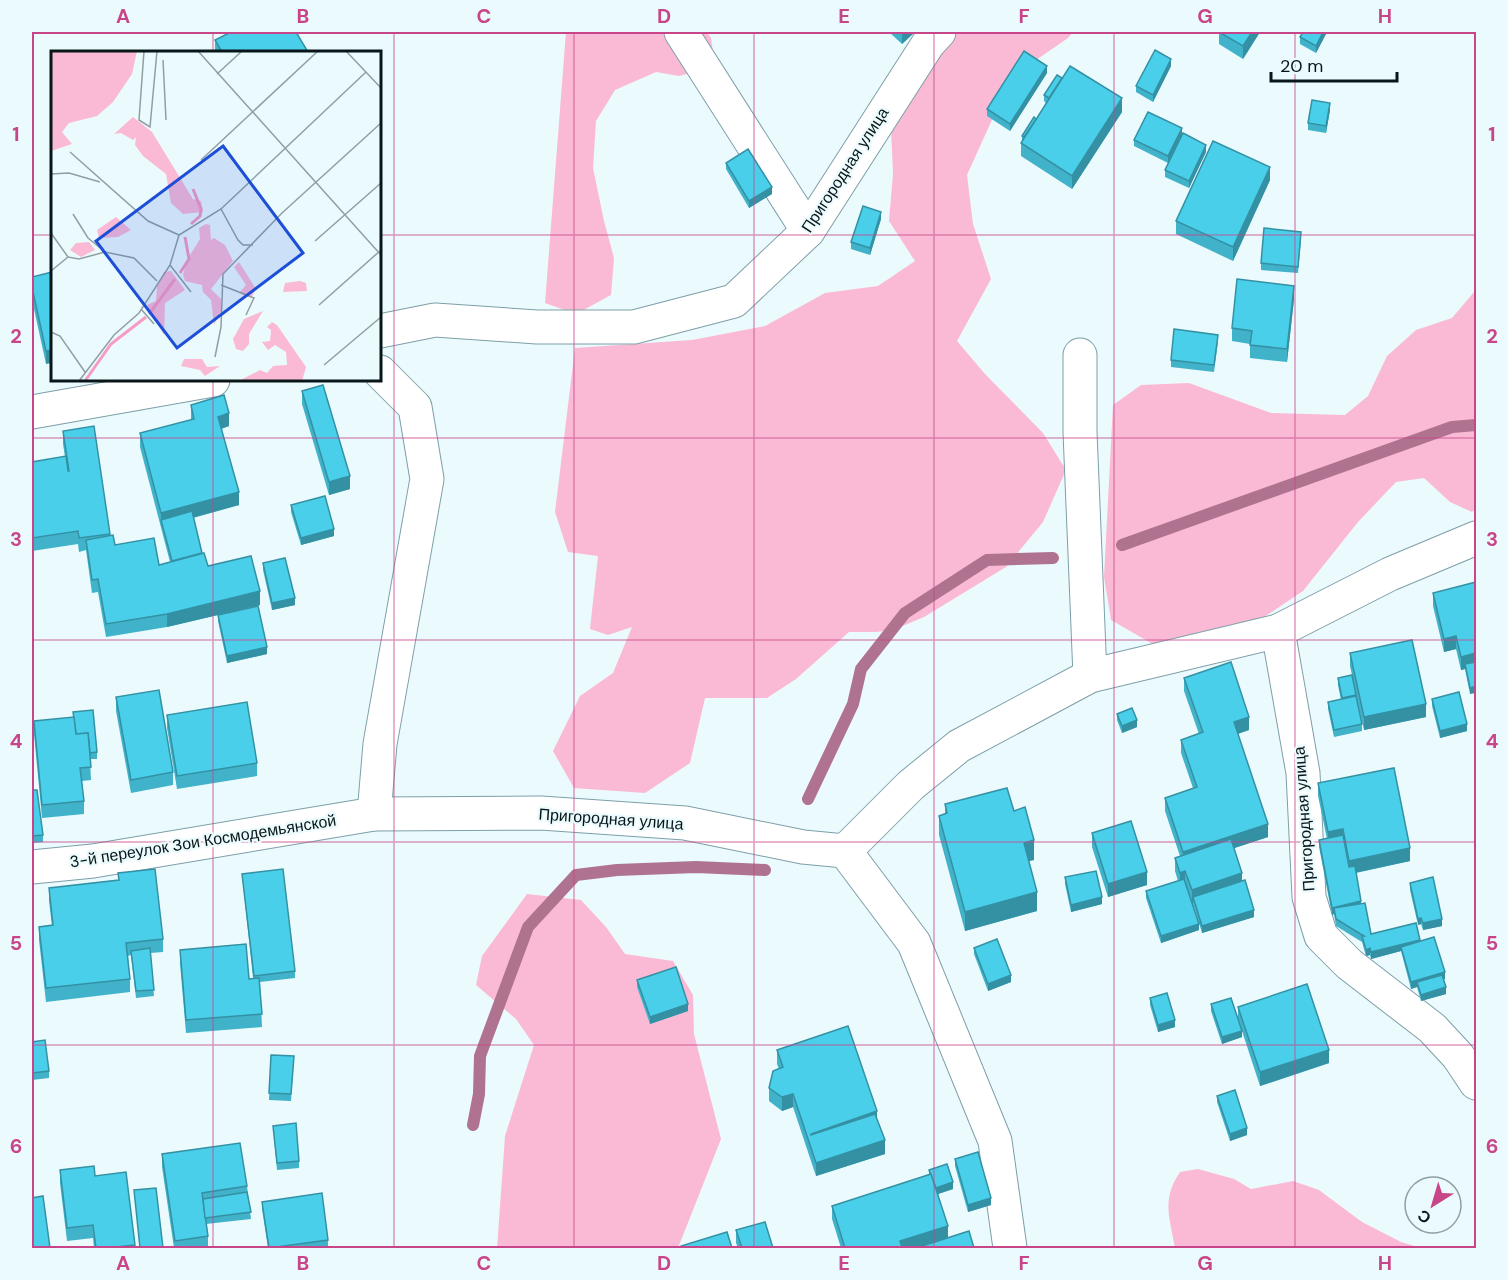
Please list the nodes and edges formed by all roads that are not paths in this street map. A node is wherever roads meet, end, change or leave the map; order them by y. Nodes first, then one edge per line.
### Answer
1 (681, 32) edge
2 (939, 32) edge
3 (808, 231) junction
4 (381, 331) edge
5 (1080, 355) dead end
6 (381, 373) edge
7 (207, 381) edge
8 (32, 412) edge
9 (1476, 538) edge
10 (1278, 631) junction
11 (1090, 676) junction
12 (374, 814) junction
13 (845, 851) junction
14 (32, 867) edge
15 (1476, 1083) edge
16 (1010, 1248) edge

1 - 3 street
2 - 3 street, Пригородная улица
3 - 4 street, Пригородная улица
5 - 11 street
6 - 12 street
7 - 8 street
9 - 10 street
10 - 11 street
10 - 15 street, Пригородная улица
11 - 13 street
12 - 13 street, Пригородная улица
12 - 14 street, 3-й переулок Зои Космодемьянской
13 - 16 street

